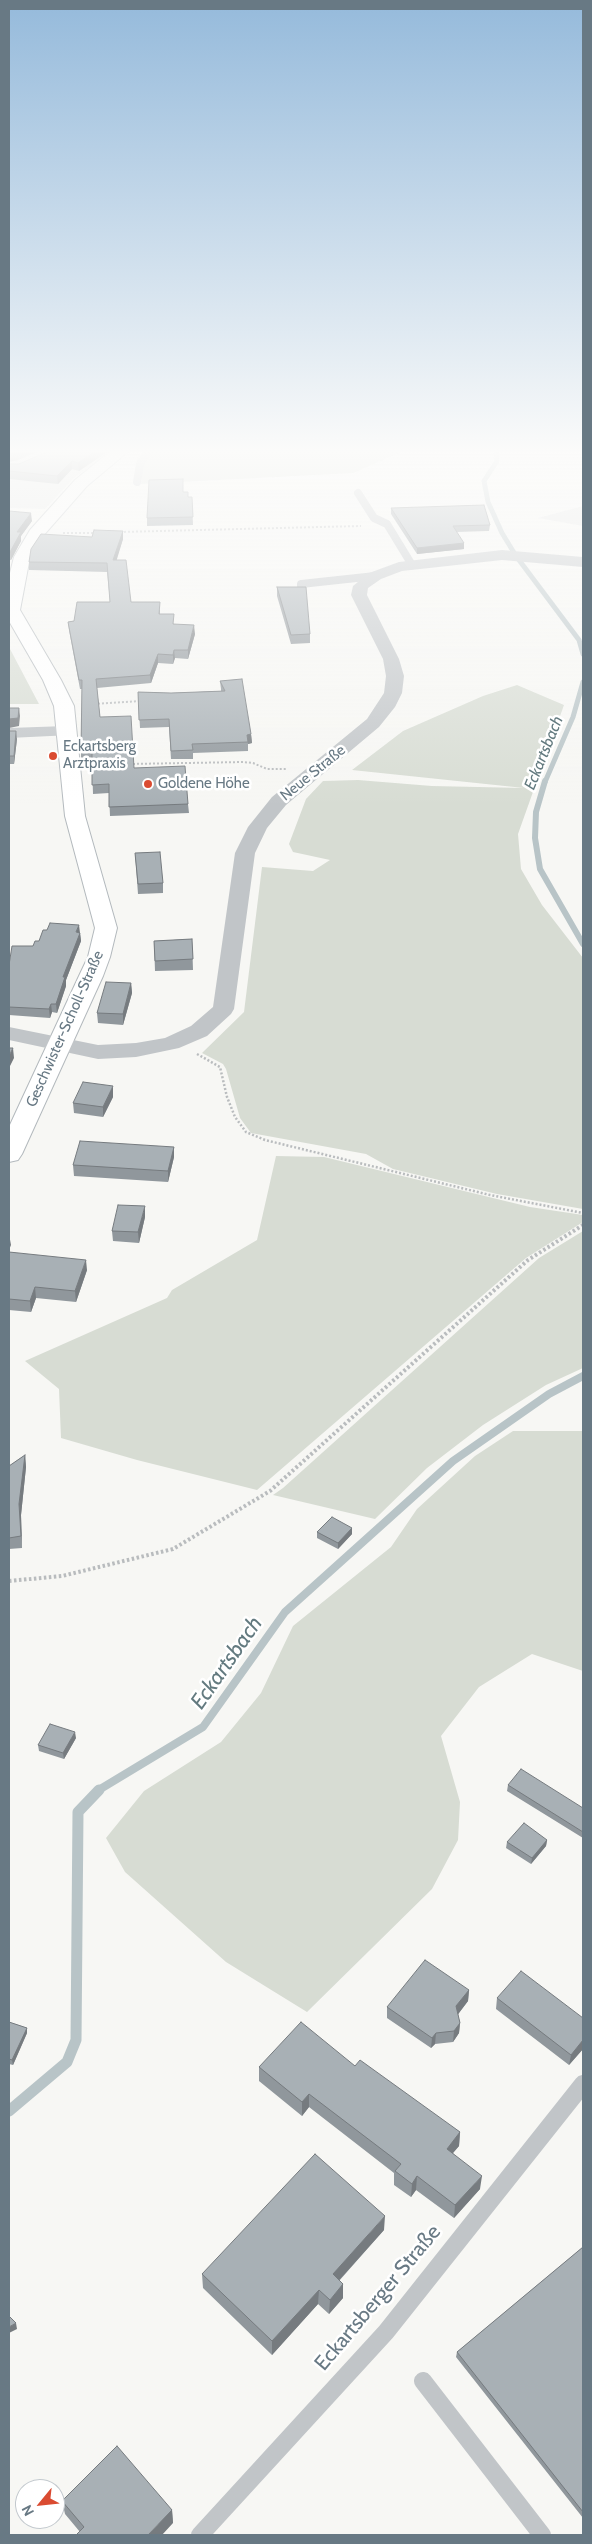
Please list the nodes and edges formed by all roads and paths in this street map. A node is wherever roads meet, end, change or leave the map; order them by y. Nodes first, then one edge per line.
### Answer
1 (20, 569) edge
2 (399, 569) edge
3 (375, 576) junction
4 (301, 591) edge
5 (149, 700) edge
6 (64, 706) junction
7 (66, 731) junction
8 (9, 733) edge
9 (253, 763) dead end
10 (124, 764) edge
11 (9, 1034) edge
12 (61, 1043) junction
13 (220, 1067) dead end
14 (9, 1154) edge
15 (583, 1213) edge
16 (583, 1224) edge
17 (9, 1581) edge
18 (583, 2084) edge
19 (423, 2381) dead end
20 (200, 2535) edge
21 (542, 2535) edge

1 - 6 street, Geschwister-Scholl-Straße
2 - 3 street
3 - 4 lane
3 - 12 street, Neue Straße
5 - 6 path
6 - 7 street, Geschwister-Scholl-Straße
7 - 8 street
7 - 12 street, Geschwister-Scholl-Straße
9 - 10 path
11 - 12 street
12 - 14 street, Geschwister-Scholl-Straße
13 - 15 path
16 - 17 path
18 - 20 lane, Eckartsberger Straße
19 - 21 lane

